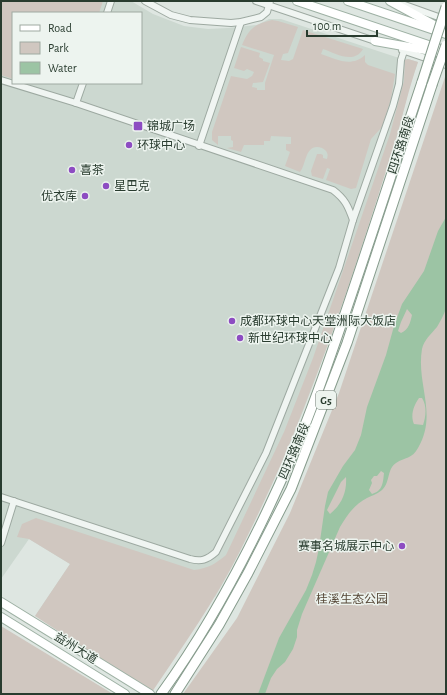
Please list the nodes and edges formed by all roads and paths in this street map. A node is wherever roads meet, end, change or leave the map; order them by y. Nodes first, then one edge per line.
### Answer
1 (111, 1) edge
2 (145, 1) edge
3 (256, 1) edge
4 (297, 1) edge
5 (348, 1) edge
6 (391, 1) edge
7 (270, 3) edge
8 (446, 7) edge
9 (107, 12) edge
10 (446, 19) edge
11 (241, 22) junction
12 (446, 32) edge
13 (375, 41) junction
14 (446, 45) edge
15 (404, 51) junction
16 (446, 52) edge
17 (446, 65) edge
18 (1, 80) edge
19 (12, 83) edge
20 (14, 84) edge
21 (83, 84) edge
22 (76, 103) junction
23 (199, 146) junction
24 (353, 220) junction
25 (1, 497) edge
26 (14, 502) junction
27 (1, 543) edge
28 (1, 602) edge
29 (1, 617) edge
30 (163, 691) edge
31 (125, 694) edge
32 (150, 694) edge
33 (174, 694) edge

1 - 9 street
2 - 11 street
3 - 7 street
4 - 16 main road
5 - 12 main road
6 - 10 street
6 - 12 main road
7 - 11 street
7 - 13 street
8 - 30 highway, 四环路南段 / G5, bridge
11 - 23 street
13 - 15 street
13 - 16 main road
14 - 33 highway, 四环路南段 / G5, bridge
15 - 17 street
15 - 24 street
18 - 19 street
20 - 22 street
21 - 22 street
22 - 23 street
23 - 24 street
24 - 26 street
25 - 26 street
26 - 27 street
28 - 32 main road, 益州大道
29 - 31 main road, 益州大道

